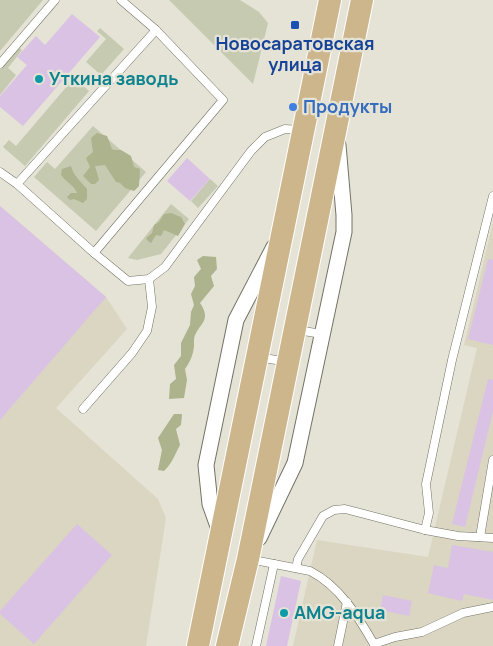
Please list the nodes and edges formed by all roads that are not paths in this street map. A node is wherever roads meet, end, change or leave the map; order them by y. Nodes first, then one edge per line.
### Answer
1 (55, 0) edge
2 (121, 0) edge
3 (330, 0) edge
4 (362, 0) edge
5 (156, 30) junction
6 (0, 64) edge
7 (337, 125) junction
8 (303, 130) junction
9 (0, 172) edge
10 (17, 184) junction
11 (493, 196) edge
12 (284, 228) junction
13 (94, 253) junction
14 (149, 279) junction
15 (295, 330) junction
16 (322, 334) junction
17 (257, 356) junction
18 (289, 362) junction
19 (84, 409) dead end
20 (493, 460) edge
21 (492, 470) edge
22 (426, 530) junction
23 (220, 533) junction
24 (480, 537) junction
25 (493, 538) edge
26 (248, 559) junction
27 (274, 564) junction
28 (296, 568) junction
29 (347, 602) junction
30 (493, 607) edge
31 (375, 645) edge
32 (198, 646) edge
33 (227, 646) edge
34 (256, 646) edge
35 (338, 646) edge

1 - 6 lane
2 - 5 lane
3 - 8 main road
4 - 7 main road
5 - 10 lane
5 - 13 lane
7 - 15 main road
7 - 16 street
8 - 12 main road
8 - 14 lane
9 - 10 lane
10 - 13 lane
11 - 22 lane
12 - 17 main road
12 - 23 street
13 - 14 lane
14 - 19 lane
15 - 16 lane
15 - 18 main road
16 - 26 street
17 - 18 lane
17 - 23 main road
18 - 26 main road
20 - 21 lane
21 - 24 lane
22 - 24 lane
22 - 28 lane
23 - 32 main road
24 - 25 lane
26 - 27 lane
26 - 33 main road
27 - 28 lane
27 - 34 lane
28 - 29 lane
29 - 31 lane
29 - 35 lane
30 - 31 lane

